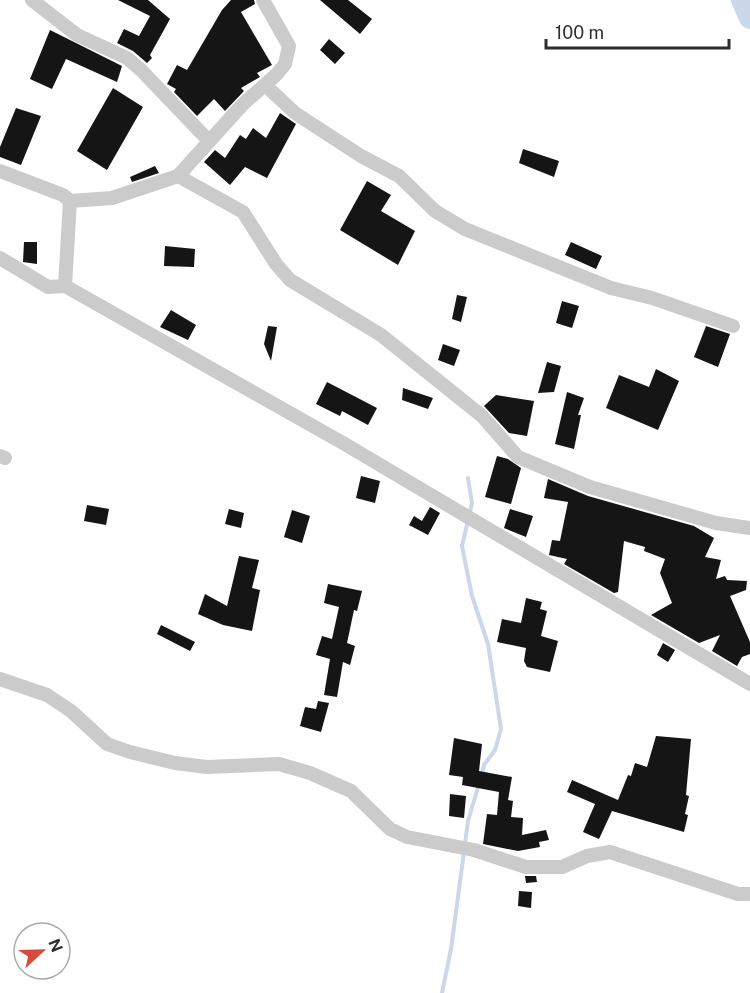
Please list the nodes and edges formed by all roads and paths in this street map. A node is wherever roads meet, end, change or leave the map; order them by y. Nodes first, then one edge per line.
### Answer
1 (32, 0) edge
2 (263, 0) edge
3 (265, 85) junction
4 (209, 141) junction
5 (0, 171) edge
6 (178, 176) junction
7 (70, 201) junction
8 (0, 258) edge
9 (65, 286) junction
10 (733, 326) dead end
11 (750, 528) edge
12 (0, 679) edge
13 (750, 684) edge
14 (750, 894) edge

1 - 4 street
2 - 3 street
3 - 4 street
3 - 10 street
4 - 6 street
5 - 7 street
6 - 7 street
6 - 11 street
7 - 9 street
8 - 9 street
9 - 13 street
12 - 14 street

